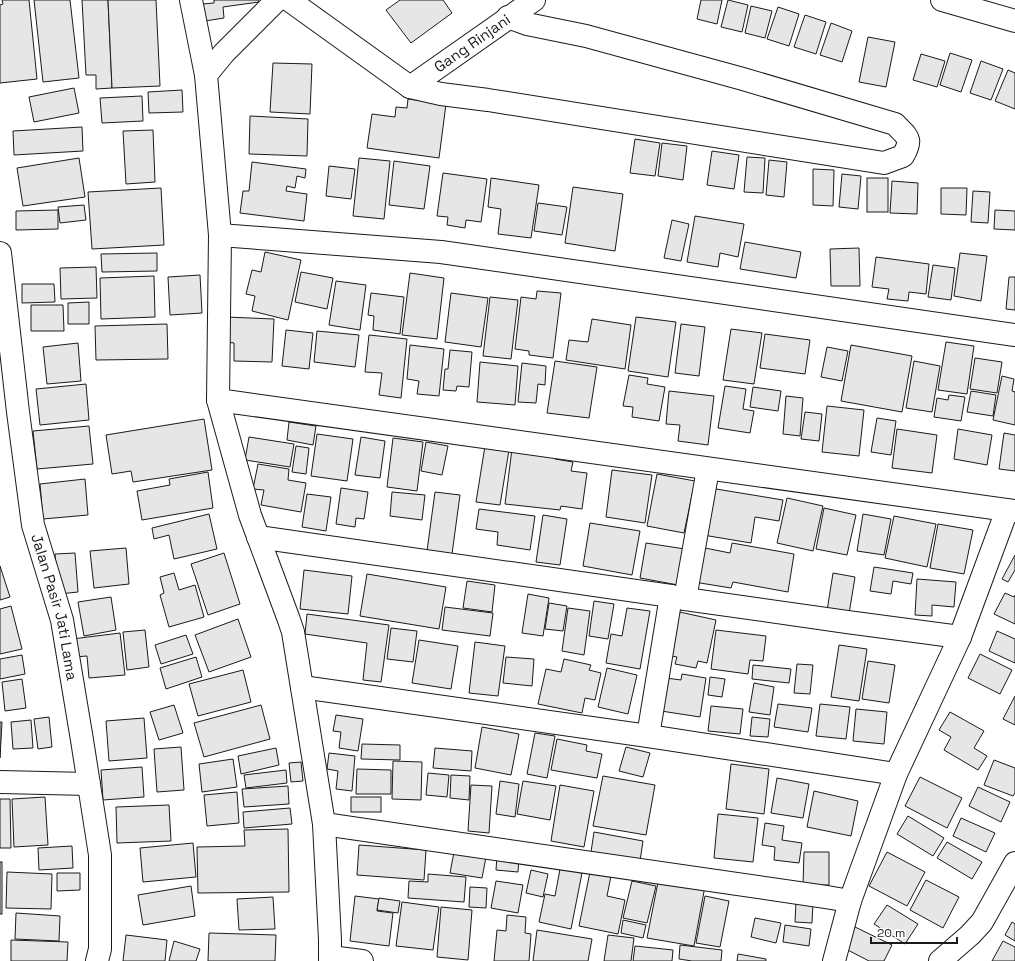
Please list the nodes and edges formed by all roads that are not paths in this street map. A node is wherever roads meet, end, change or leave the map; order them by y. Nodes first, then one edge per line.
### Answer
1 (191, 0) edge
2 (277, 0) edge
3 (289, 0) edge
4 (534, 0) edge
5 (942, 0) edge
6 (508, 17) junction
7 (1015, 21) edge
8 (206, 75) junction
9 (410, 87) junction
10 (220, 235) junction
11 (0, 253) edge
12 (1015, 335) edge
13 (218, 400) junction
14 (708, 469) junction
15 (1011, 511) edge
16 (258, 537) junction
17 (678, 598) junction
18 (960, 637) junction
19 (302, 687) junction
20 (648, 736) junction
21 (896, 774) junction
22 (0, 782) edge
23 (89, 784) junction
24 (324, 824) junction
25 (1015, 862) edge
26 (850, 902) junction
27 (330, 959) edge
28 (97, 961) edge
29 (362, 961) edge
30 (834, 961) edge
31 (940, 961) edge

1 - 8 street
2 - 8 street
3 - 9 street
4 - 6 street, Gang Rinjani
5 - 7 street
6 - 9 street, Gang Rinjani
6 - 9 street
8 - 10 street
10 - 12 street
10 - 13 street
11 - 23 street, Jalan Pasir Jati Lama
13 - 14 street
13 - 16 street
14 - 15 street
14 - 17 street
15 - 18 street
16 - 17 street
16 - 19 street
17 - 18 street
17 - 20 street
18 - 21 street
19 - 20 street
19 - 24 street
20 - 21 street
21 - 26 street
22 - 23 street
23 - 28 street, Jalan Pasir Jati Lama
24 - 26 street
24 - 27 street
25 - 31 street
26 - 30 street
27 - 29 street

